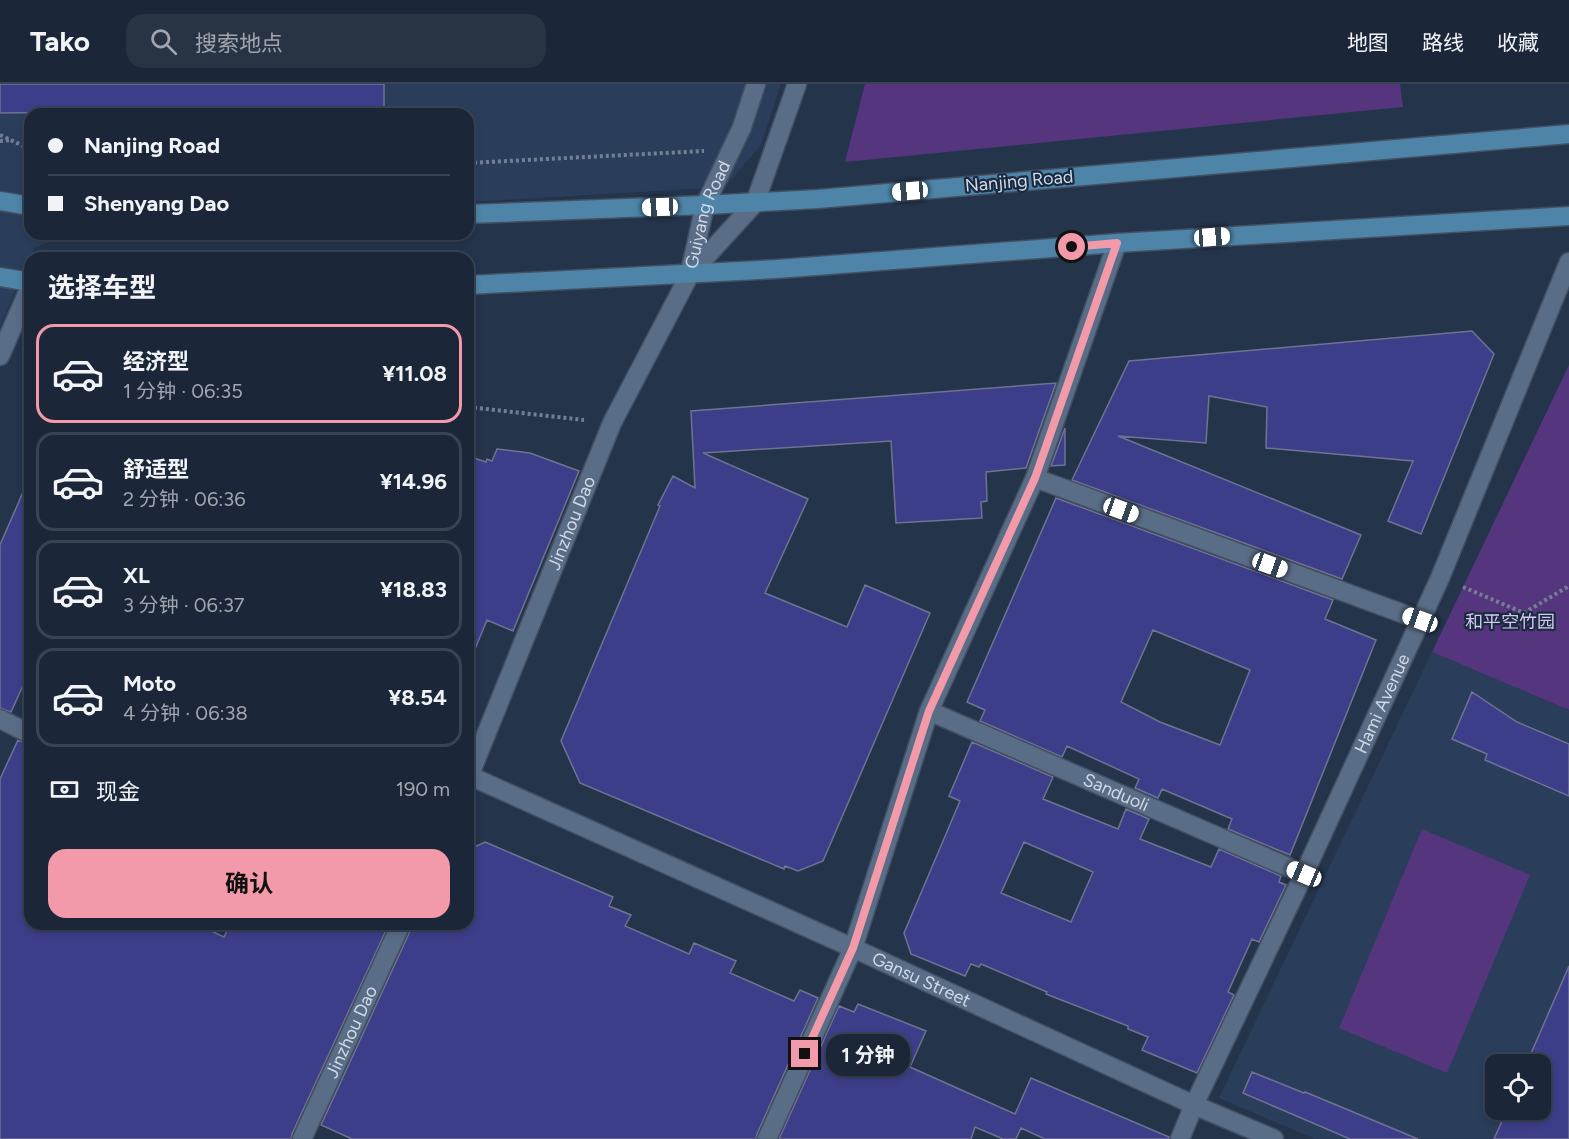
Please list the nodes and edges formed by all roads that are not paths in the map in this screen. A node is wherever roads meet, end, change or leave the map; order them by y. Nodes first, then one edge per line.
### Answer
1 (756, 84) edge
2 (797, 84) edge
3 (1569, 134) edge
4 (0, 201) edge
5 (755, 203) junction
6 (24, 205) edge
7 (705, 205) junction
8 (474, 214) edge
9 (1569, 216) edge
10 (1117, 243) junction
11 (1569, 262) edge
12 (690, 274) junction
13 (0, 277) edge
14 (24, 283) edge
15 (474, 285) edge
16 (24, 298) edge
17 (0, 356) edge
18 (1035, 478) junction
19 (1420, 620) junction
20 (929, 711) junction
21 (0, 719) edge
22 (24, 731) edge
23 (474, 766) edge
24 (474, 780) edge
25 (1304, 874) junction
26 (398, 930) edge
27 (853, 948) junction
28 (1194, 1105) junction
29 (302, 1139) edge
30 (767, 1139) edge
31 (1180, 1139) edge
32 (1274, 1139) edge

1 - 7 street, Guiyang Road
2 - 5 street, Guiyang Road
3 - 5 main road, Nanjing Road
4 - 6 main road
5 - 7 main road, Nanjing Road
5 - 12 street, Guiyang Road
7 - 8 main road, Nanjing Road
7 - 12 street, Guiyang Road
9 - 10 main road
10 - 12 main road
10 - 18 street
11 - 19 street, Hami Avenue
12 - 15 main road
12 - 23 street, Jinzhou Dao
13 - 14 main road
16 - 17 street
18 - 19 street
18 - 20 street
19 - 25 street, Hami Avenue
20 - 25 street, Sanduoli
20 - 27 street
21 - 22 street
24 - 27 street, Gansu Street
25 - 28 street, Hami Avenue
26 - 29 street, Jinzhou Dao
27 - 28 street, Gansu Street
27 - 30 street
28 - 31 street, Hami Avenue
28 - 32 street, Gansu Street

